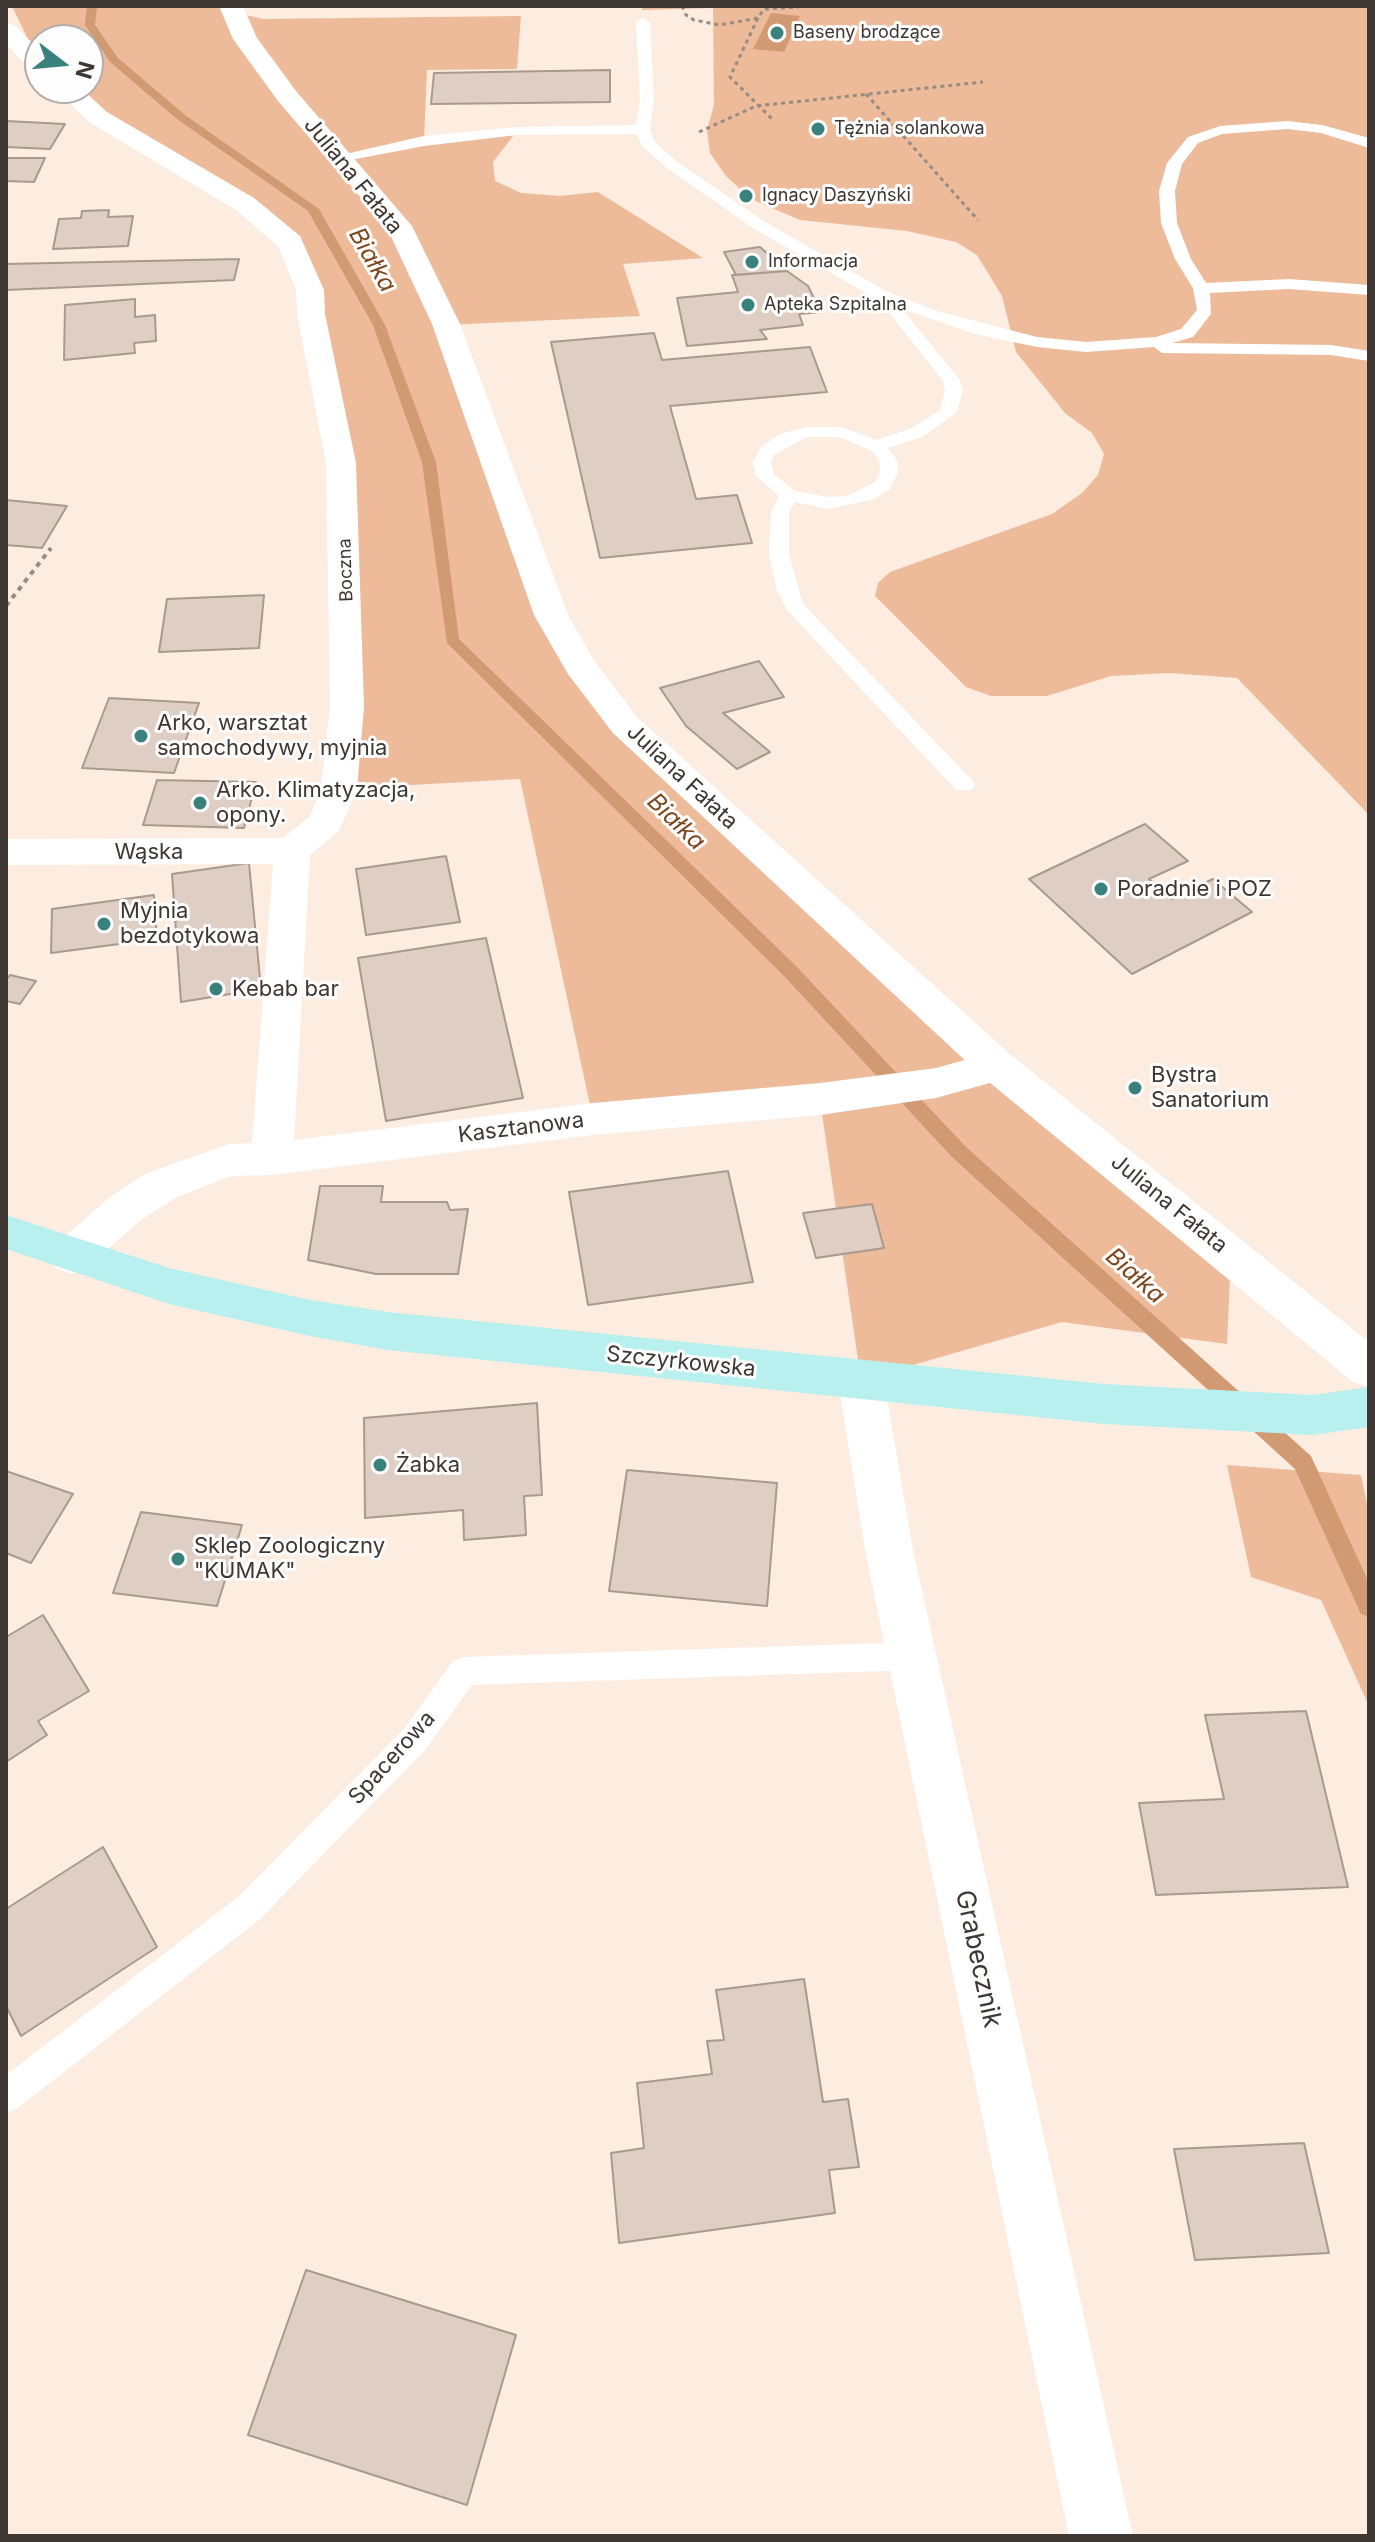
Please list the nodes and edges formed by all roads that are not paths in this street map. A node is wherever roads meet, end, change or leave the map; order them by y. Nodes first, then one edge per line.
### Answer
1 (231, 6) edge
2 (643, 22) dead end
3 (6, 30) edge
4 (24, 49) edge
5 (84, 104) edge
6 (643, 129) junction
7 (1369, 143) edge
8 (340, 157) junction
9 (1201, 288) junction
10 (1369, 290) edge
11 (878, 294) junction
12 (1086, 347) junction
13 (1369, 356) edge
14 (877, 446) junction
15 (789, 495) junction
16 (964, 785) dead end
17 (292, 851) junction
18 (6, 852) edge
19 (997, 1066) junction
20 (272, 1159) junction
21 (6, 1232) edge
22 (71, 1256) junction
23 (1369, 1368) edge
24 (861, 1380) junction
25 (1369, 1407) edge
26 (913, 1656) junction
27 (6, 2096) edge
28 (1101, 2536) edge

1 - 8 street, Juliana Fałata
2 - 6 lane
3 - 4 street
5 - 17 street, Boczna
6 - 8 lane
6 - 11 lane
7 - 9 lane
8 - 19 street, Juliana Fałata
9 - 10 lane
9 - 12 lane
11 - 12 lane
11 - 14 lane
12 - 13 lane
14 - 15 lane
14 - 15 lane
15 - 16 lane
17 - 18 street, Wąska
17 - 20 street
19 - 20 street, Kasztanowa
19 - 23 street, Juliana Fałata
20 - 22 street, Kasztanowa
21 - 22 main road, Szczyrkowska
22 - 24 main road, Szczyrkowska
24 - 25 main road, Szczyrkowska
24 - 26 street, Grabecznik
26 - 27 lane, Spacerowa
26 - 28 street, Grabecznik

